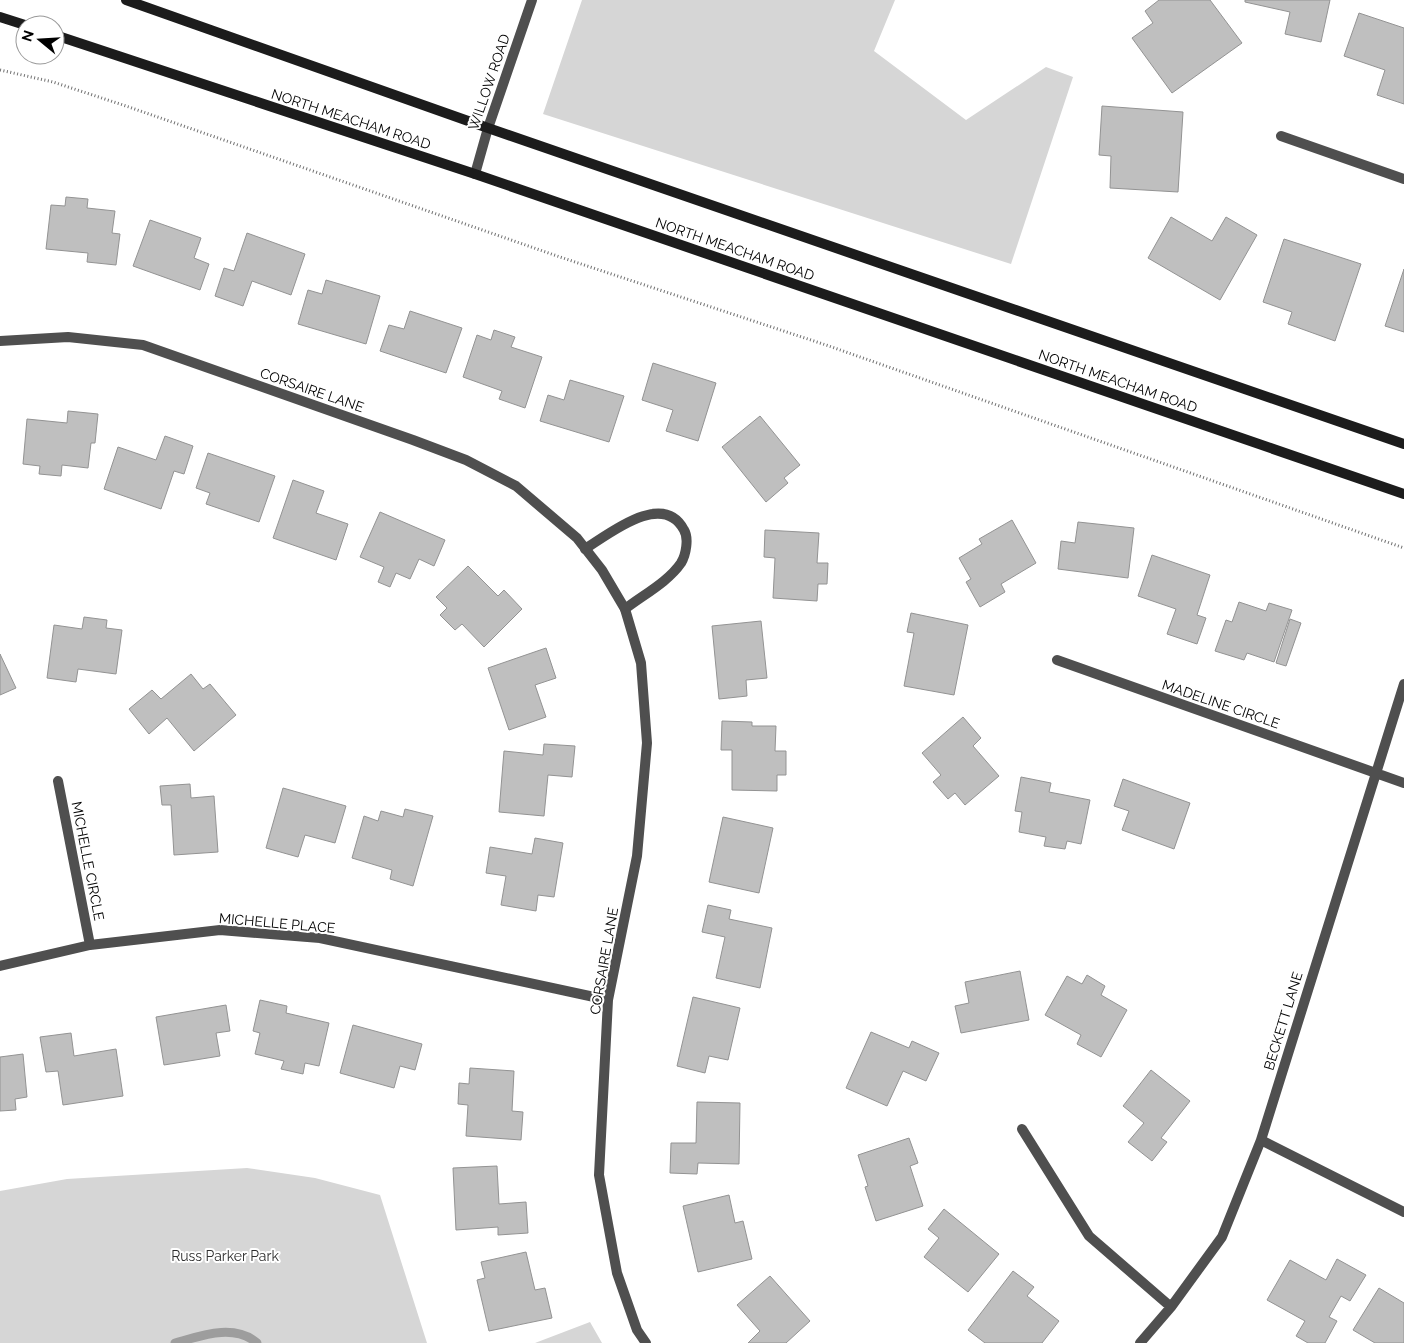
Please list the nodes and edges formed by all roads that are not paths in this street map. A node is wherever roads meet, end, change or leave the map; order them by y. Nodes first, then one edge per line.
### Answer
1 (126, 0) edge
2 (532, 0) edge
3 (0, 17) edge
4 (15, 22) edge
5 (65, 38) edge
6 (488, 128) junction
7 (1281, 136) dead end
8 (475, 174) junction
9 (1404, 179) edge
10 (0, 341) edge
11 (1404, 444) edge
12 (1404, 494) edge
13 (585, 549) junction
14 (624, 609) junction
15 (1058, 660) dead end
16 (1404, 684) edge
17 (1376, 773) junction
18 (58, 781) dead end
19 (1404, 783) edge
20 (90, 945) junction
21 (0, 966) edge
22 (608, 1000) junction
23 (1022, 1128) dead end
24 (1261, 1140) junction
25 (1404, 1212) edge
26 (1171, 1307) junction
27 (646, 1343) edge
28 (1140, 1343) edge

1 - 6 main road
2 - 6 street, WILLOW ROAD
3 - 4 main road
5 - 8 main road, NORTH MEACHAM ROAD
6 - 8 street, WILLOW ROAD
6 - 11 main road
7 - 9 street
8 - 12 main road, NORTH MEACHAM ROAD
10 - 13 street, CORSAIRE LANE
13 - 14 street, CORSAIRE LANE
13 - 14 street
14 - 22 street, CORSAIRE LANE
15 - 17 street, MADELINE CIRCLE
16 - 17 street, BECKETT LANE
17 - 19 street, MADELINE CIRCLE
17 - 24 street, BECKETT LANE
18 - 20 street, MICHELLE CIRCLE
20 - 21 street, MICHELLE PLACE
20 - 22 street, MICHELLE PLACE
22 - 27 street, CORSAIRE LANE
23 - 26 street
24 - 25 street
24 - 26 street, BECKETT LANE
26 - 28 street, BECKETT LANE

